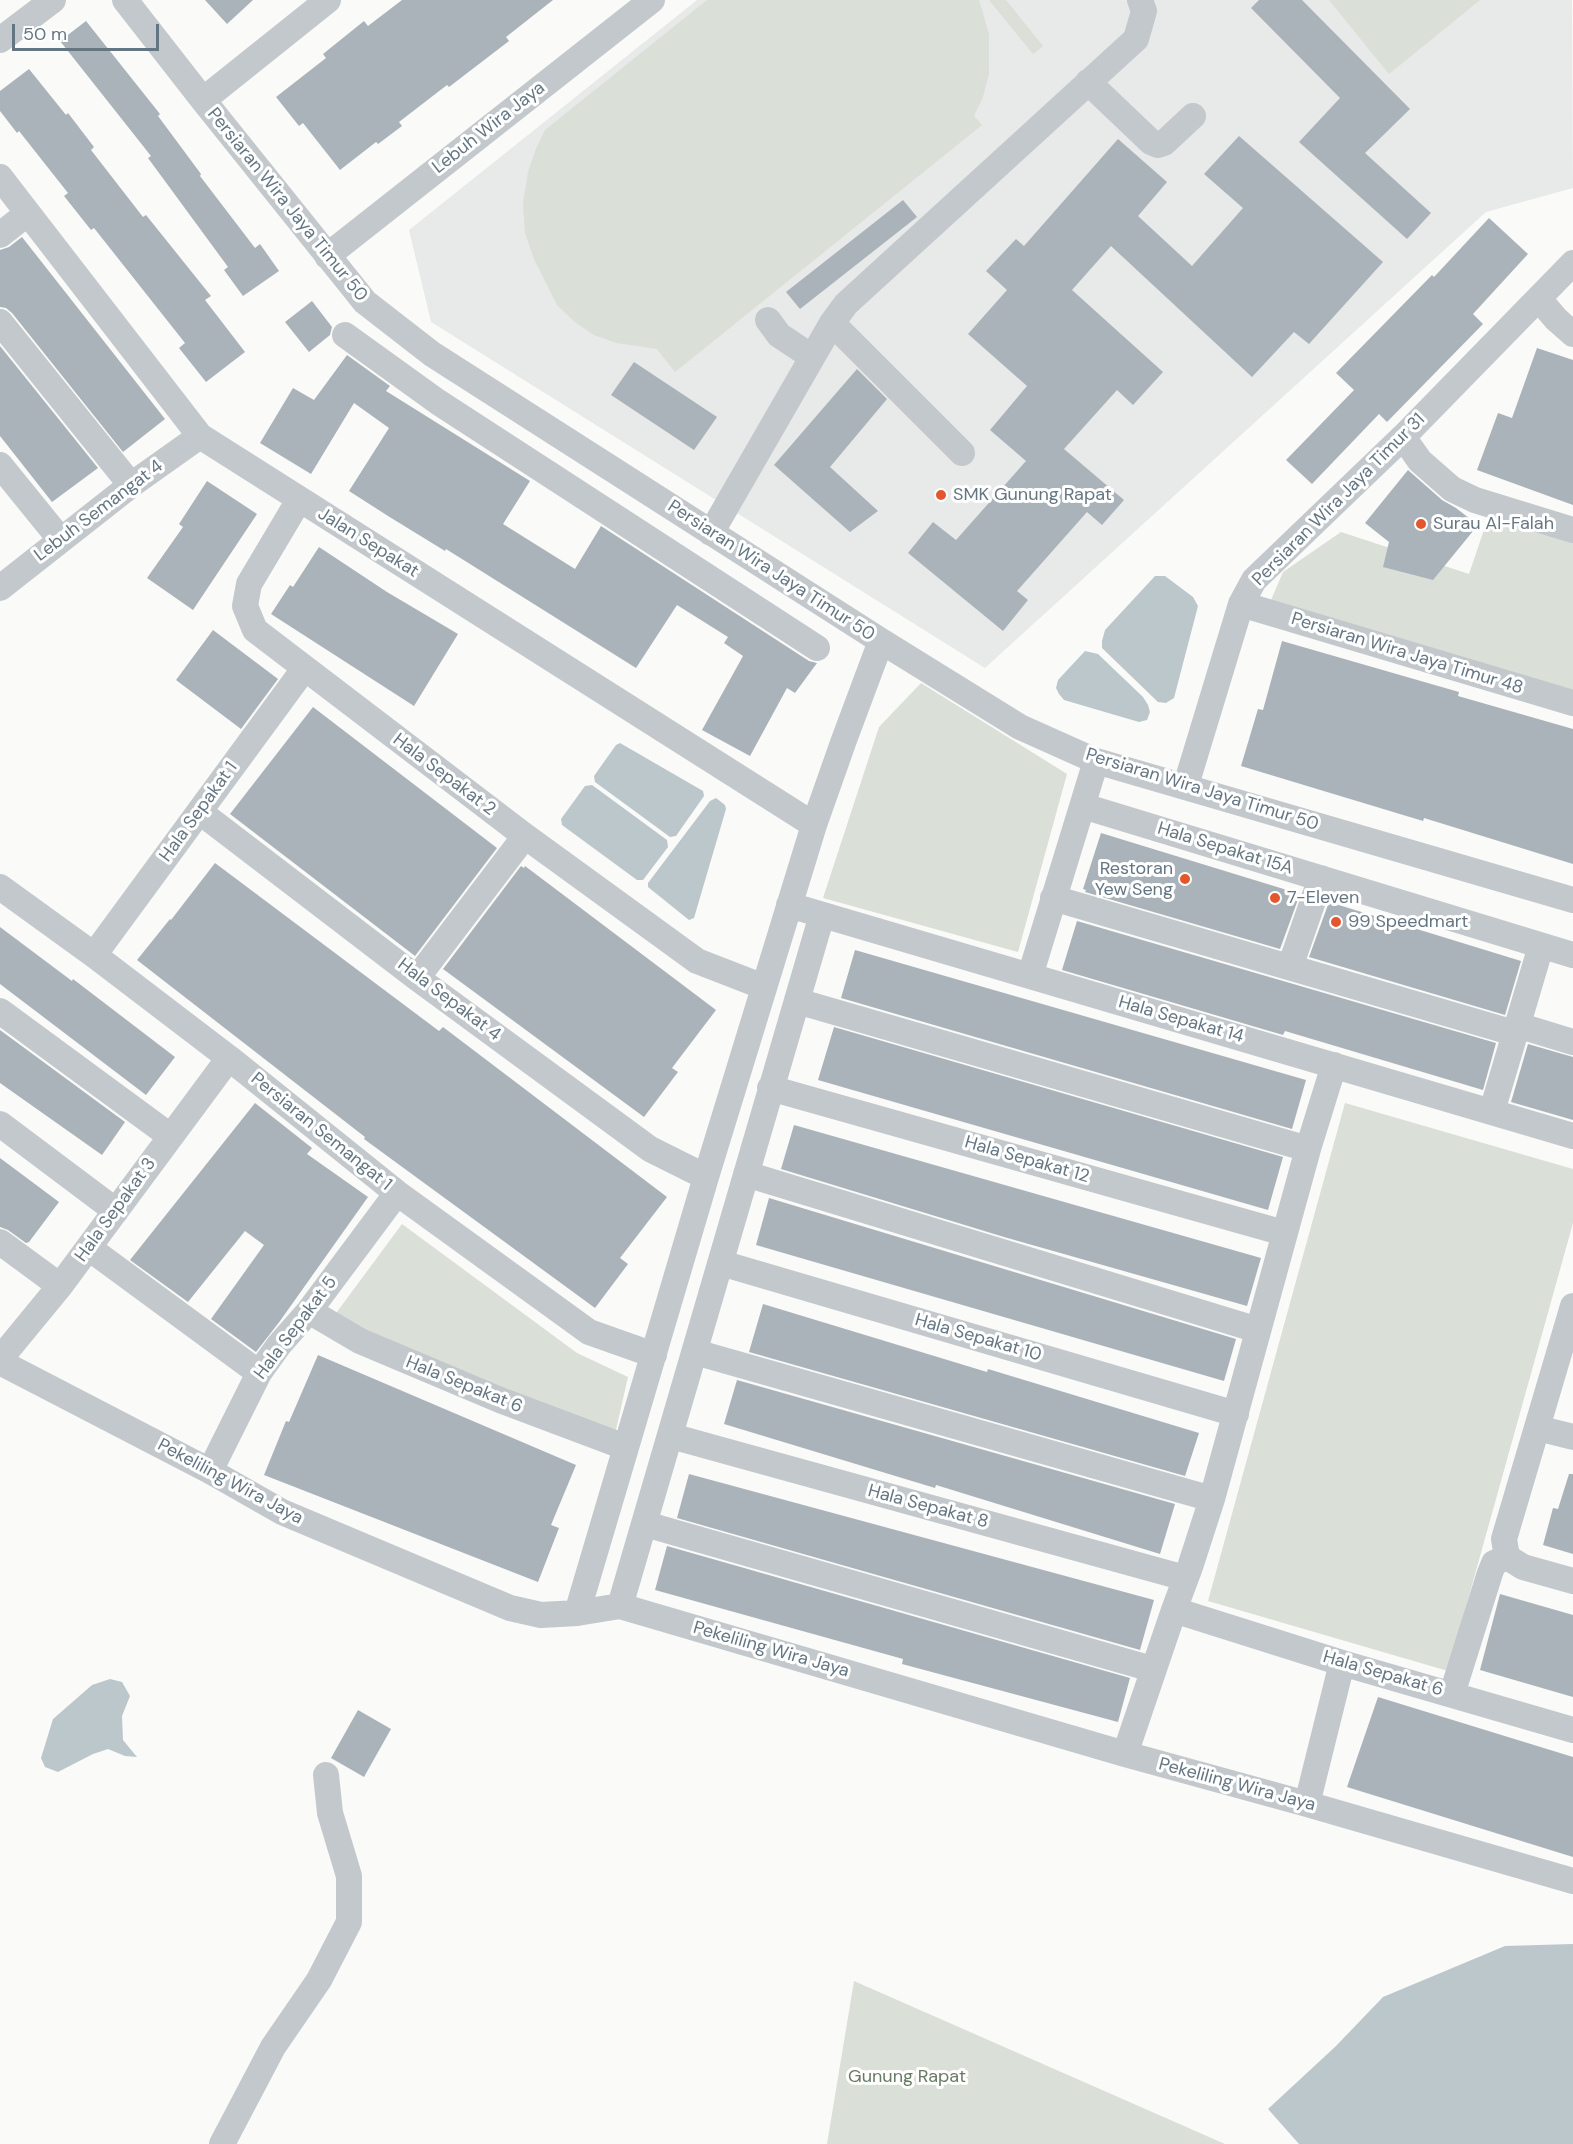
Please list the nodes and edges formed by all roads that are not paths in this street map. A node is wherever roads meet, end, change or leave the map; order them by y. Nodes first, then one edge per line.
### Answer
1 (52, 0) edge
2 (125, 0) edge
3 (328, 0) edge
4 (652, 0) edge
5 (1140, 0) edge
6 (0, 40) edge
7 (1088, 82) junction
8 (202, 100) junction
9 (1193, 116) dead end
10 (0, 177) edge
11 (28, 213) junction
12 (0, 235) edge
13 (327, 256) junction
14 (1573, 263) edge
15 (1539, 299) junction
16 (768, 320) dead end
17 (0, 322) edge
18 (832, 323) junction
19 (1573, 334) edge
20 (345, 335) dead end
21 (812, 357) junction
22 (457, 370) junction
23 (438, 402) junction
24 (200, 436) junction
25 (1403, 437) junction
26 (580, 449) junction
27 (962, 453) dead end
28 (0, 466) edge
29 (561, 482) junction
30 (131, 485) junction
31 (299, 500) junction
32 (1573, 530) edge
33 (711, 533) junction
34 (60, 539) junction
35 (0, 588) edge
36 (1242, 604) junction
37 (881, 641) junction
38 (817, 648) dead end
39 (304, 669) junction
40 (1573, 703) edge
41 (1096, 761) junction
42 (1186, 785) junction
43 (1083, 806) junction
44 (200, 812) junction
45 (814, 825) junction
46 (525, 836) junction
47 (1321, 878) junction
48 (0, 887) edge
49 (1053, 897) junction
50 (1573, 900) edge
51 (789, 905) junction
52 (822, 915) junction
53 (1541, 946) junction
54 (94, 955) junction
55 (1573, 955) edge
56 (1290, 967) junction
57 (1030, 976) junction
58 (417, 978) junction
59 (764, 987) junction
60 (797, 1002) junction
61 (0, 1011) edge
62 (1515, 1029) junction
63 (1573, 1042) edge
64 (229, 1058) junction
65 (1334, 1065) junction
66 (771, 1088) junction
67 (1492, 1111) junction
68 (0, 1124) edge
69 (170, 1136) junction
70 (1573, 1136) edge
71 (1308, 1149) junction
72 (746, 1174) junction
73 (706, 1177) junction
74 (397, 1193) junction
75 (116, 1210) junction
76 (1284, 1233) junction
77 (0, 1242) edge
78 (88, 1248) junction
79 (721, 1263) junction
80 (60, 1286) junction
81 (1573, 1306) edge
82 (309, 1311) junction
83 (1258, 1330) junction
84 (695, 1352) junction
85 (654, 1355) junction
86 (0, 1360) edge
87 (259, 1373) junction
88 (1236, 1414) junction
89 (1537, 1428) junction
90 (670, 1436) junction
91 (1573, 1437) edge
92 (624, 1448) junction
93 (210, 1471) junction
94 (1212, 1499) junction
95 (645, 1524) junction
96 (1515, 1562) junction
97 (1185, 1578) junction
98 (1573, 1581) edge
99 (620, 1606) junction
100 (577, 1613) junction
101 (1183, 1613) junction
102 (1342, 1663) junction
103 (1152, 1669) junction
104 (1452, 1694) junction
105 (1573, 1730) edge
106 (1125, 1754) junction
107 (326, 1775) dead end
108 (1307, 1804) junction
109 (1573, 1881) edge
110 (222, 2144) edge

1 - 6 street
2 - 8 street, Persiaran Wira Jaya Timur 50
3 - 8 street
4 - 13 street, Lebuh Wira Jaya
5 - 7 street
7 - 9 street
7 - 18 street
8 - 13 street, Persiaran Wira Jaya Timur 50
10 - 11 street, Jalan Sepakat
11 - 12 street
11 - 24 street, Jalan Sepakat
13 - 22 street, Persiaran Wira Jaya Timur 50
14 - 15 street, Persiaran Wira Jaya Timur 31
15 - 19 street
15 - 25 street, Persiaran Wira Jaya Timur 31
16 - 21 street
17 - 30 street
18 - 21 street
18 - 27 street
20 - 23 street
21 - 33 street
22 - 23 street
22 - 26 street, Persiaran Wira Jaya Timur 50
23 - 29 street
24 - 30 street, Lebuh Semangat 4
24 - 31 street, Jalan Sepakat
25 - 32 street
25 - 36 street, Persiaran Wira Jaya Timur 31
26 - 29 street
26 - 33 street, Persiaran Wira Jaya Timur 50
28 - 34 street
29 - 38 street
30 - 34 street, Lebuh Semangat 4
31 - 39 street, Hala Sepakat 2
31 - 45 street, Jalan Sepakat
33 - 37 street, Persiaran Wira Jaya Timur 50
34 - 35 street, Lebuh Semangat 4
36 - 40 street, Persiaran Wira Jaya Timur 48
36 - 42 street, Persiaran Wira Jaya Timur 31
37 - 41 street, Persiaran Wira Jaya Timur 50
37 - 45 street
39 - 44 street, Hala Sepakat 1
39 - 46 street, Hala Sepakat 2
41 - 42 street, Persiaran Wira Jaya Timur 50
41 - 43 street
42 - 50 street, Persiaran Wira Jaya Timur 50
43 - 47 street, Hala Sepakat 15A
43 - 49 street
44 - 54 street, Hala Sepakat 1
44 - 58 street, Hala Sepakat 4
45 - 51 street
46 - 58 street
46 - 59 street, Hala Sepakat 2
47 - 53 street, Hala Sepakat 15A
47 - 56 street
48 - 54 street, Persiaran Semangat 1
49 - 56 street
49 - 57 street
51 - 52 street, Hala Sepakat 14
51 - 59 street
52 - 57 street, Hala Sepakat 14
52 - 60 street
53 - 55 street, Hala Sepakat 15A
53 - 62 street
54 - 64 street, Persiaran Semangat 1
56 - 62 street
57 - 65 street, Hala Sepakat 14
58 - 73 street, Hala Sepakat 4
59 - 73 street
60 - 66 street
60 - 71 street
61 - 69 street
62 - 63 street
62 - 67 street
64 - 69 street, Hala Sepakat 3
64 - 74 street, Persiaran Semangat 1
65 - 67 street, Hala Sepakat 14
65 - 71 street
66 - 72 street
66 - 76 street, Hala Sepakat 12
67 - 70 street, Hala Sepakat 14
68 - 75 street
69 - 75 street, Hala Sepakat 3
71 - 76 street
72 - 79 street
72 - 83 street
73 - 85 street
74 - 82 street, Hala Sepakat 5
74 - 85 street, Persiaran Semangat 1
75 - 78 street, Hala Sepakat 3
76 - 83 street
77 - 80 street
78 - 80 street, Hala Sepakat 3
78 - 87 street
79 - 84 street
79 - 88 street, Hala Sepakat 10
80 - 86 street, Hala Sepakat 3
81 - 89 street
82 - 87 street, Hala Sepakat 5
82 - 92 street, Hala Sepakat 6
83 - 88 street
84 - 90 street
84 - 94 street
85 - 92 street
86 - 93 street, Pekeliling Wira Jaya
87 - 93 street, Hala Sepakat 5
88 - 94 street
89 - 91 street
89 - 96 street
90 - 95 street
90 - 97 street, Hala Sepakat 8
92 - 100 street
93 - 100 street, Pekeliling Wira Jaya
94 - 97 street
95 - 99 street
95 - 103 street
96 - 98 street
96 - 104 street
97 - 101 street
99 - 100 street, Pekeliling Wira Jaya
99 - 106 street, Pekeliling Wira Jaya
101 - 102 street, Hala Sepakat 6
101 - 103 street
102 - 104 street, Hala Sepakat 6
102 - 108 street
103 - 106 street
104 - 105 street, Hala Sepakat 6
106 - 108 street, Pekeliling Wira Jaya
107 - 110 street
108 - 109 street, Pekeliling Wira Jaya

